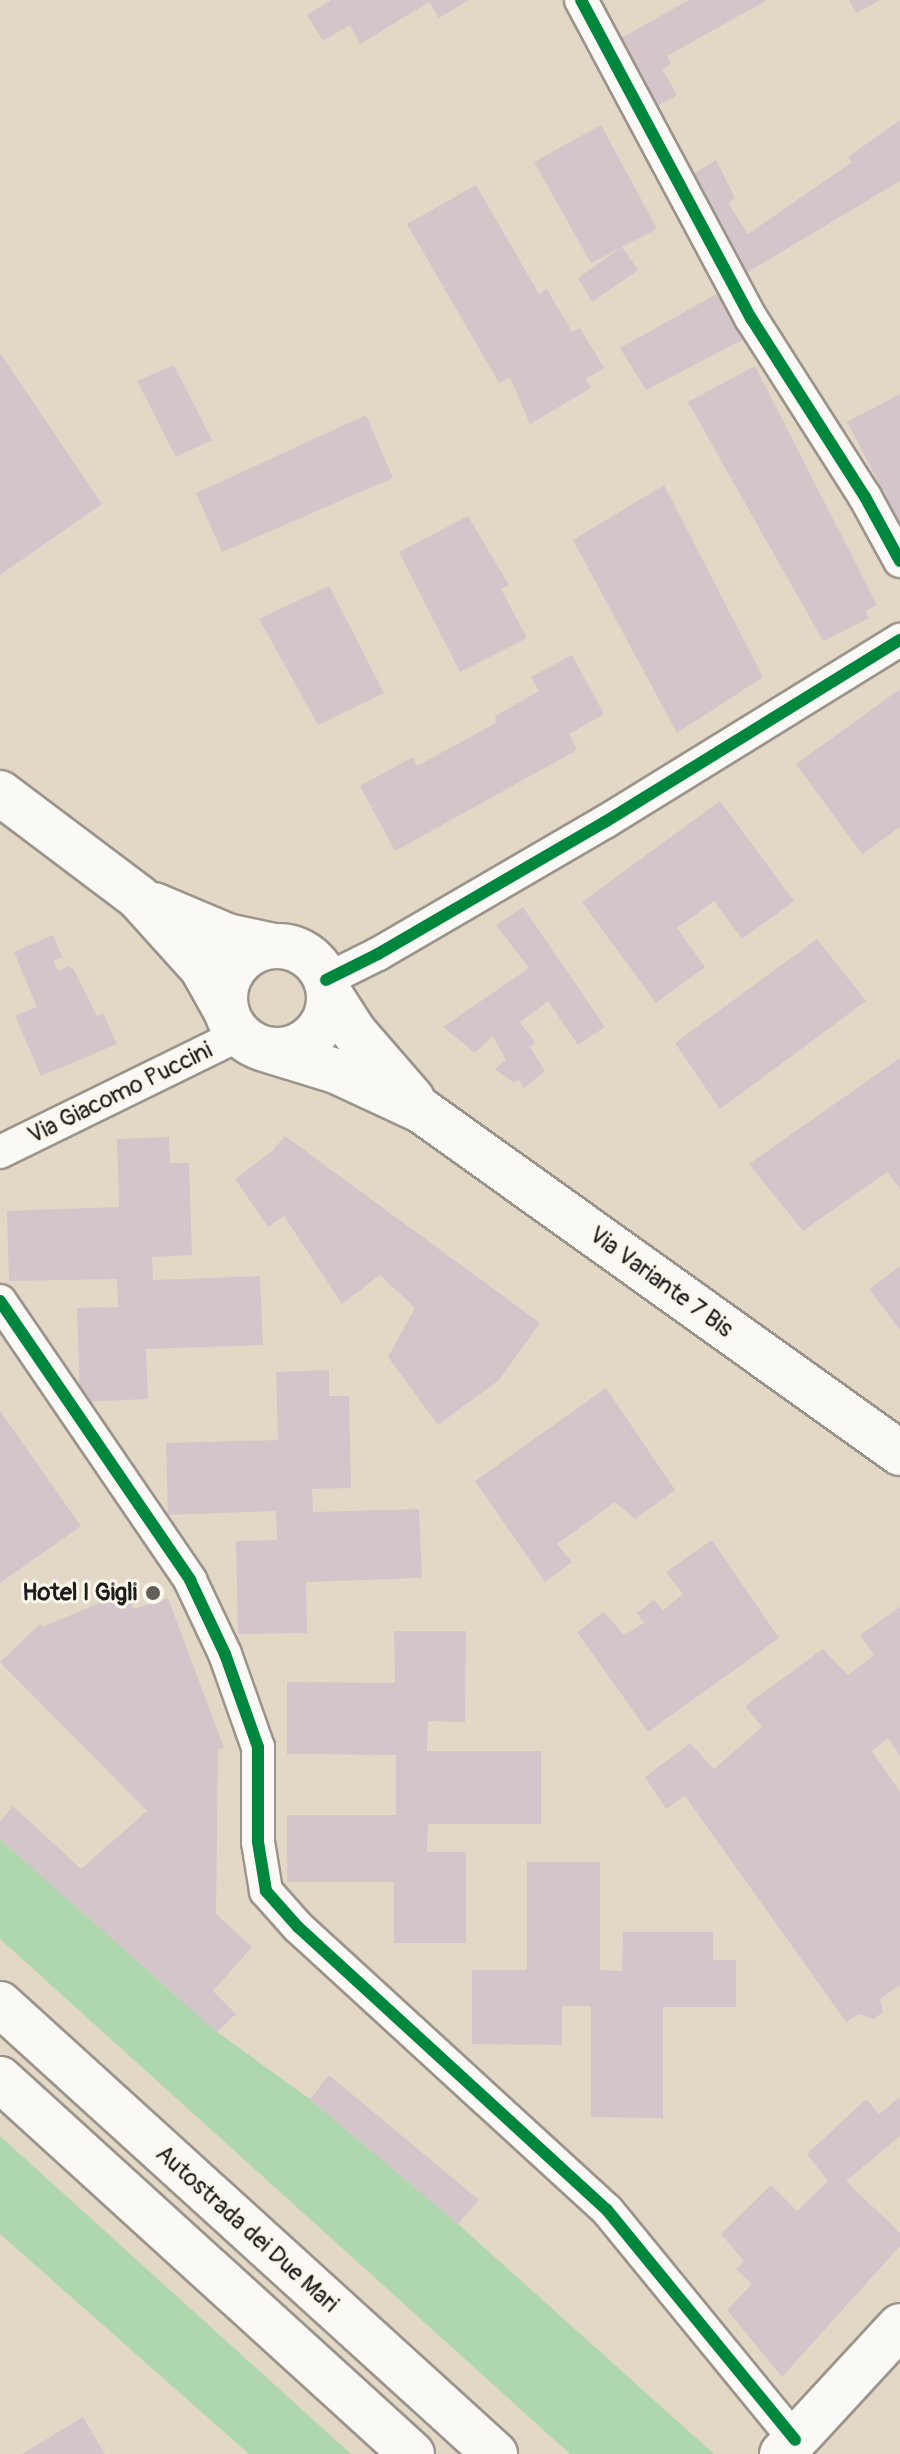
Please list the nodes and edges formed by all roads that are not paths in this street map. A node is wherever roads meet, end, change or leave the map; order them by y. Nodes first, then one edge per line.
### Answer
1 (581, 0) edge
2 (900, 561) edge
3 (900, 640) edge
4 (0, 793) edge
5 (138, 897) junction
6 (274, 946) junction
7 (328, 987) junction
8 (243, 1032) junction
9 (422, 1111) junction
10 (0, 1152) edge
11 (0, 1301) edge
12 (900, 1453) edge
13 (0, 2004) edge
14 (0, 2079) edge
15 (900, 2326) edge
16 (788, 2447) edge
17 (412, 2454) edge
18 (495, 2454) edge

1 - 2 street
3 - 7 street
4 - 5 main road
5 - 6 main road
5 - 8 main road
6 - 7 main road, Via Variante 7 Bis
6 - 8 main road
7 - 8 main road
7 - 9 main road, Via Variante 7 Bis
8 - 9 main road, Via Variante 7 Bis
8 - 10 street, Via Giacomo Puccini
9 - 12 main road, Via Variante 7 Bis
11 - 16 street
13 - 18 main road, Autostrada dei Due Mari
14 - 17 main road
15 - 16 main road

